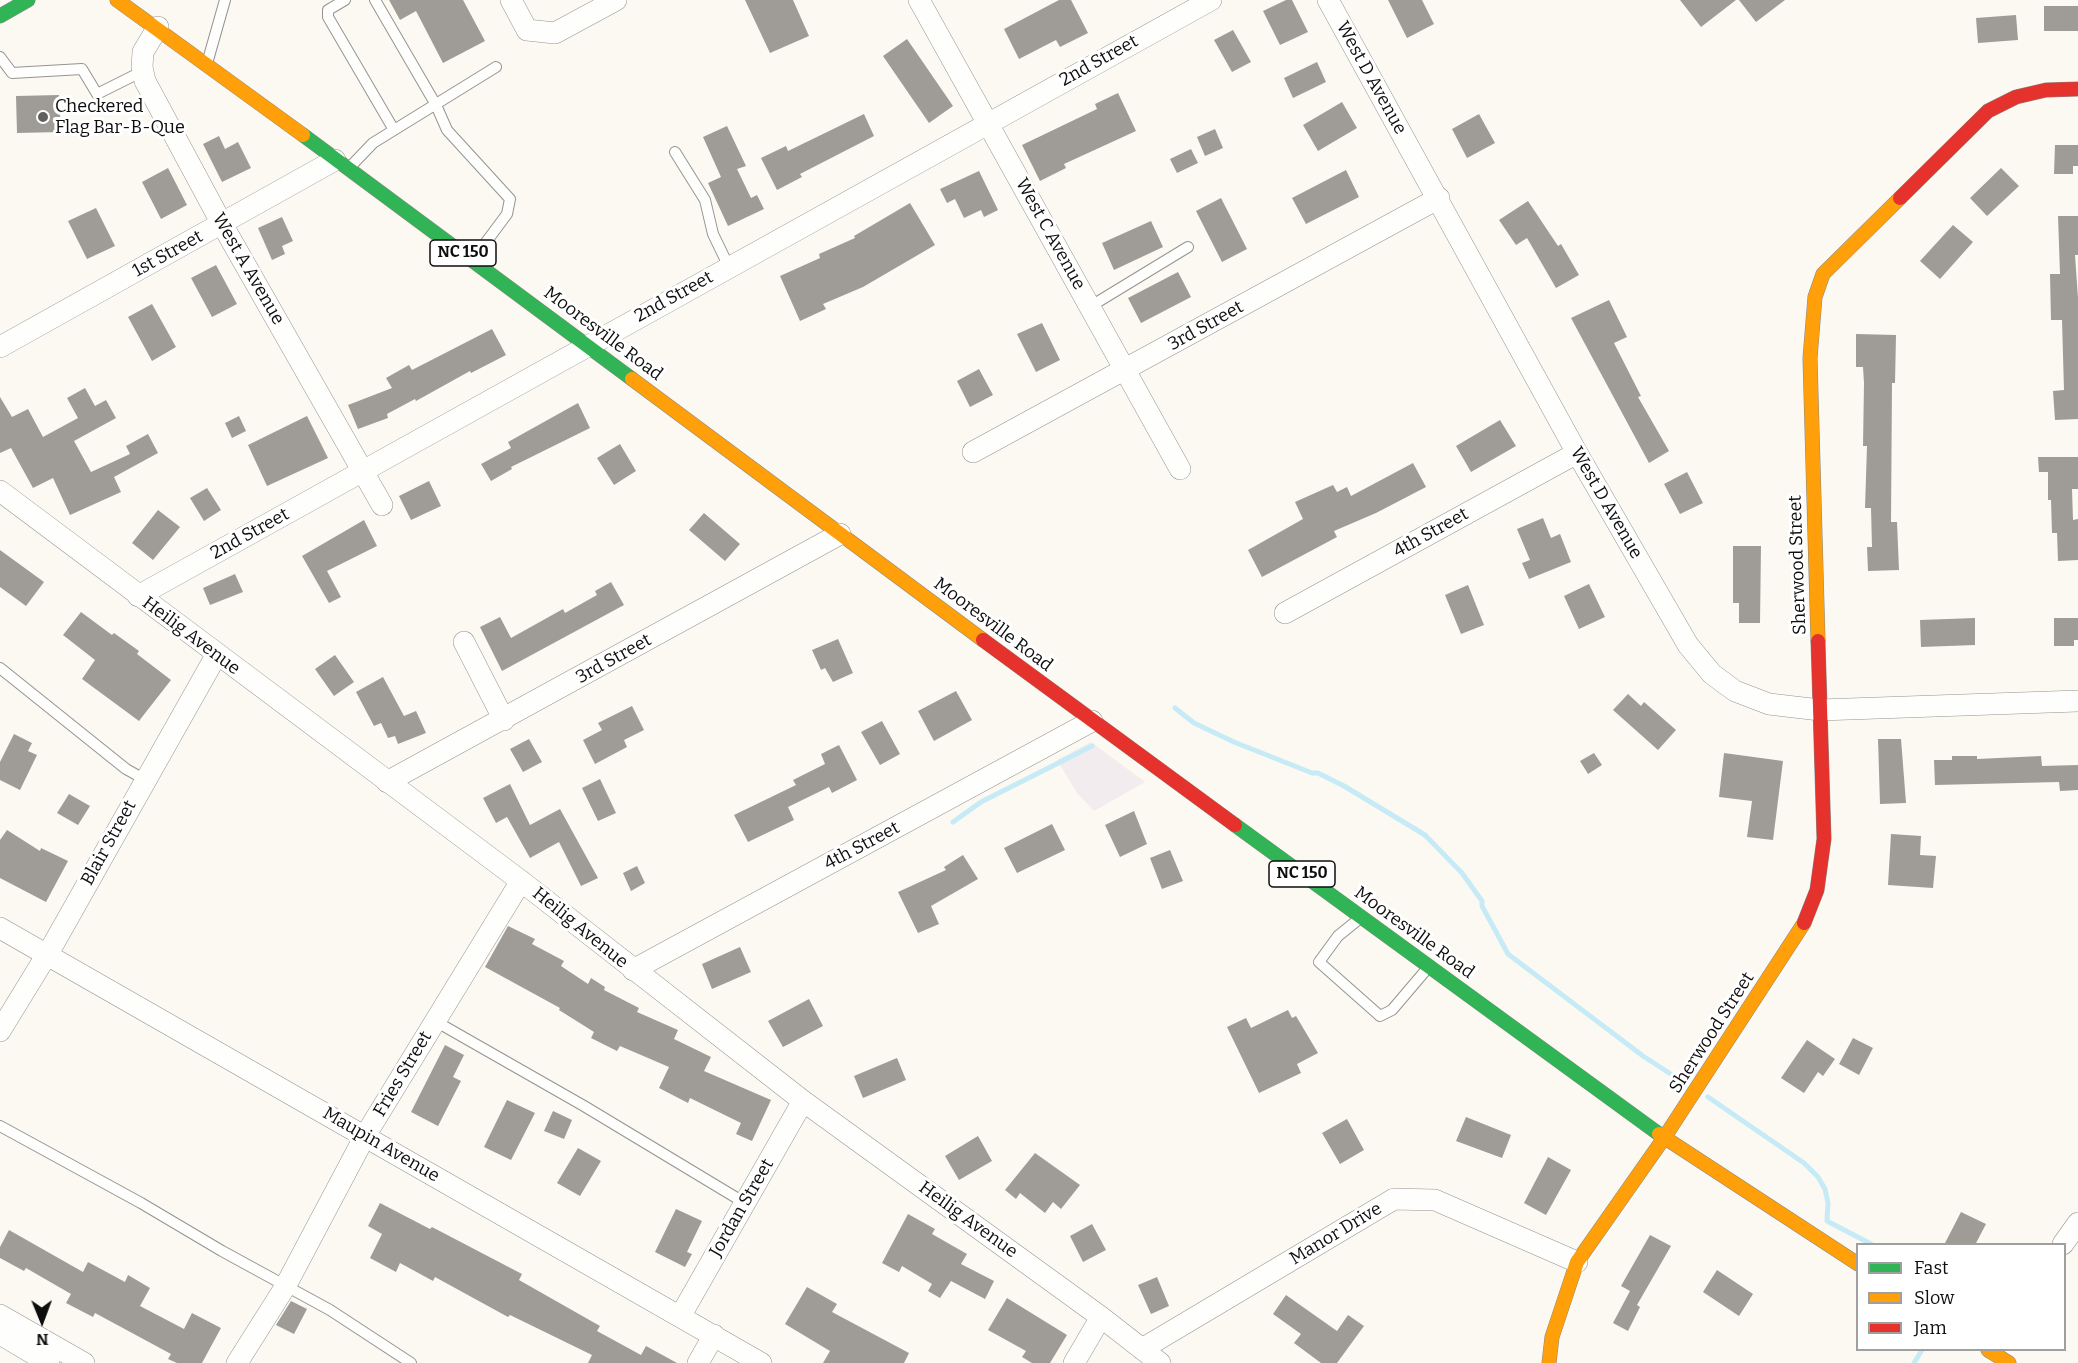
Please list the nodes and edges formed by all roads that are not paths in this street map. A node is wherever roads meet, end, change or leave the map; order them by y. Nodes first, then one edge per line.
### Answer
1 (28, 0) edge
2 (117, 0) edge
3 (225, 0) edge
4 (345, 0) edge
5 (375, 0) edge
6 (510, 0) edge
7 (616, 0) edge
8 (919, 0) edge
9 (1212, 0) edge
10 (1328, 0) edge
11 (0, 16) edge
12 (163, 26) junction
13 (0, 57) edge
14 (207, 63) junction
15 (496, 67) dead end
16 (143, 71) junction
17 (2078, 89) edge
18 (436, 105) junction
19 (988, 122) junction
20 (394, 130) junction
21 (675, 152) dead end
22 (341, 165) junction
23 (1439, 198) junction
24 (222, 224) junction
25 (1188, 247) dead end
26 (473, 260) junction
27 (729, 267) junction
28 (1091, 306) junction
29 (589, 345) junction
30 (0, 347) edge
31 (1127, 369) junction
32 (973, 452) dead end
33 (1577, 453) junction
34 (1180, 469) dead end
35 (364, 471) junction
36 (0, 491) edge
37 (382, 505) dead end
38 (840, 534) junction
39 (138, 596) junction
40 (1285, 613) dead end
41 (464, 642) dead end
42 (217, 654) junction
43 (0, 668) edge
44 (2078, 701) edge
45 (1820, 710) junction
46 (504, 720) junction
47 (1092, 721) junction
48 (144, 779) junction
49 (387, 782) junction
50 (521, 881) junction
51 (1361, 917) junction
52 (0, 928) edge
53 (46, 953) junction
54 (1429, 967) junction
55 (633, 970) junction
56 (435, 1022) junction
57 (0, 1031) edge
58 (803, 1101) junction
59 (0, 1126) edge
60 (365, 1136) junction
61 (1664, 1138) junction
62 (745, 1203) junction
63 (2078, 1223) edge
64 (2064, 1243) edge
65 (1577, 1262) junction
66 (1856, 1263) edge
67 (285, 1287) junction
68 (0, 1315) edge
69 (681, 1315) junction
70 (1101, 1317) junction
71 (0, 1334) edge
72 (714, 1335) junction
73 (1142, 1349) junction
74 (1991, 1351) edge
75 (49, 1363) edge
76 (84, 1363) edge
77 (237, 1363) edge
78 (411, 1363) edge
79 (698, 1363) edge
80 (761, 1363) edge
81 (1074, 1363) edge
82 (1160, 1363) edge
83 (1549, 1363) edge
84 (2009, 1363) edge

1 - 11 main road
2 - 12 main road, Mooresville Road / NC 150
3 - 14 lane
4 - 20 lane
5 - 18 lane
6 - 7 street
8 - 19 street, West C Avenue
9 - 19 street, 2nd Street
10 - 23 street, West D Avenue
12 - 14 main road, Mooresville Road / NC 150
12 - 16 street
13 - 16 lane
14 - 22 main road, Mooresville Road / NC 150
15 - 18 lane
16 - 24 street, West A Avenue
17 - 45 main road, Sherwood Street
18 - 20 lane
18 - 26 lane
19 - 27 street, 2nd Street
19 - 28 street, West C Avenue
20 - 22 lane
21 - 27 lane
22 - 24 street, 1st Street
22 - 26 main road, Mooresville Road / NC 150
23 - 31 street, 3rd Street
23 - 33 street, West D Avenue
24 - 30 street, 1st Street
24 - 35 street, West A Avenue
25 - 28 lane
26 - 29 main road, Mooresville Road / NC 150
27 - 29 street, 2nd Street
28 - 31 street, West C Avenue
29 - 35 street, 2nd Street
29 - 38 main road, Mooresville Road / NC 150
31 - 32 street, 3rd Street
31 - 34 street, West C Avenue
33 - 40 street, 4th Street
33 - 45 street, West D Avenue
35 - 37 street, West A Avenue
35 - 39 street, 2nd Street
36 - 39 street, Heilig Avenue
38 - 46 street, 3rd Street
38 - 47 main road, Mooresville Road / NC 150
39 - 42 street, Heilig Avenue
41 - 46 street
42 - 48 street, Blair Street
42 - 49 street, Heilig Avenue
43 - 48 lane
44 - 45 street, West D Avenue
45 - 61 main road, Sherwood Street
46 - 49 street, 3rd Street
47 - 51 main road, Mooresville Road / NC 150
47 - 55 street, 4th Street
48 - 53 street, Blair Street
49 - 50 street, Heilig Avenue
50 - 55 street, Heilig Avenue
50 - 56 street, Fries Street
51 - 54 main road, Mooresville Road / NC 150
51 - 54 lane
52 - 53 street, Maupin Avenue
53 - 57 street, Blair Street
53 - 60 street, Maupin Avenue
54 - 61 main road, Mooresville Road / NC 150
55 - 58 street, Heilig Avenue
56 - 60 street, Fries Street
56 - 62 lane
58 - 62 street, Jordan Street
58 - 70 street, Heilig Avenue
59 - 67 lane
60 - 67 street, Fries Street
60 - 69 street, Maupin Avenue
61 - 65 main road, Sherwood Street
61 - 66 main road, Mooresville Road / NC 150
62 - 69 street, Jordan Street
63 - 64 street
65 - 73 street, Manor Drive
65 - 83 main road, Sherwood Street
67 - 77 street, Fries Street
67 - 78 lane
68 - 76 street
69 - 72 street, Maupin Avenue
70 - 73 street, Heilig Avenue
70 - 81 street
71 - 75 street
72 - 79 street
72 - 80 street, Maupin Avenue
73 - 82 street, Heilig Avenue
74 - 84 main road

